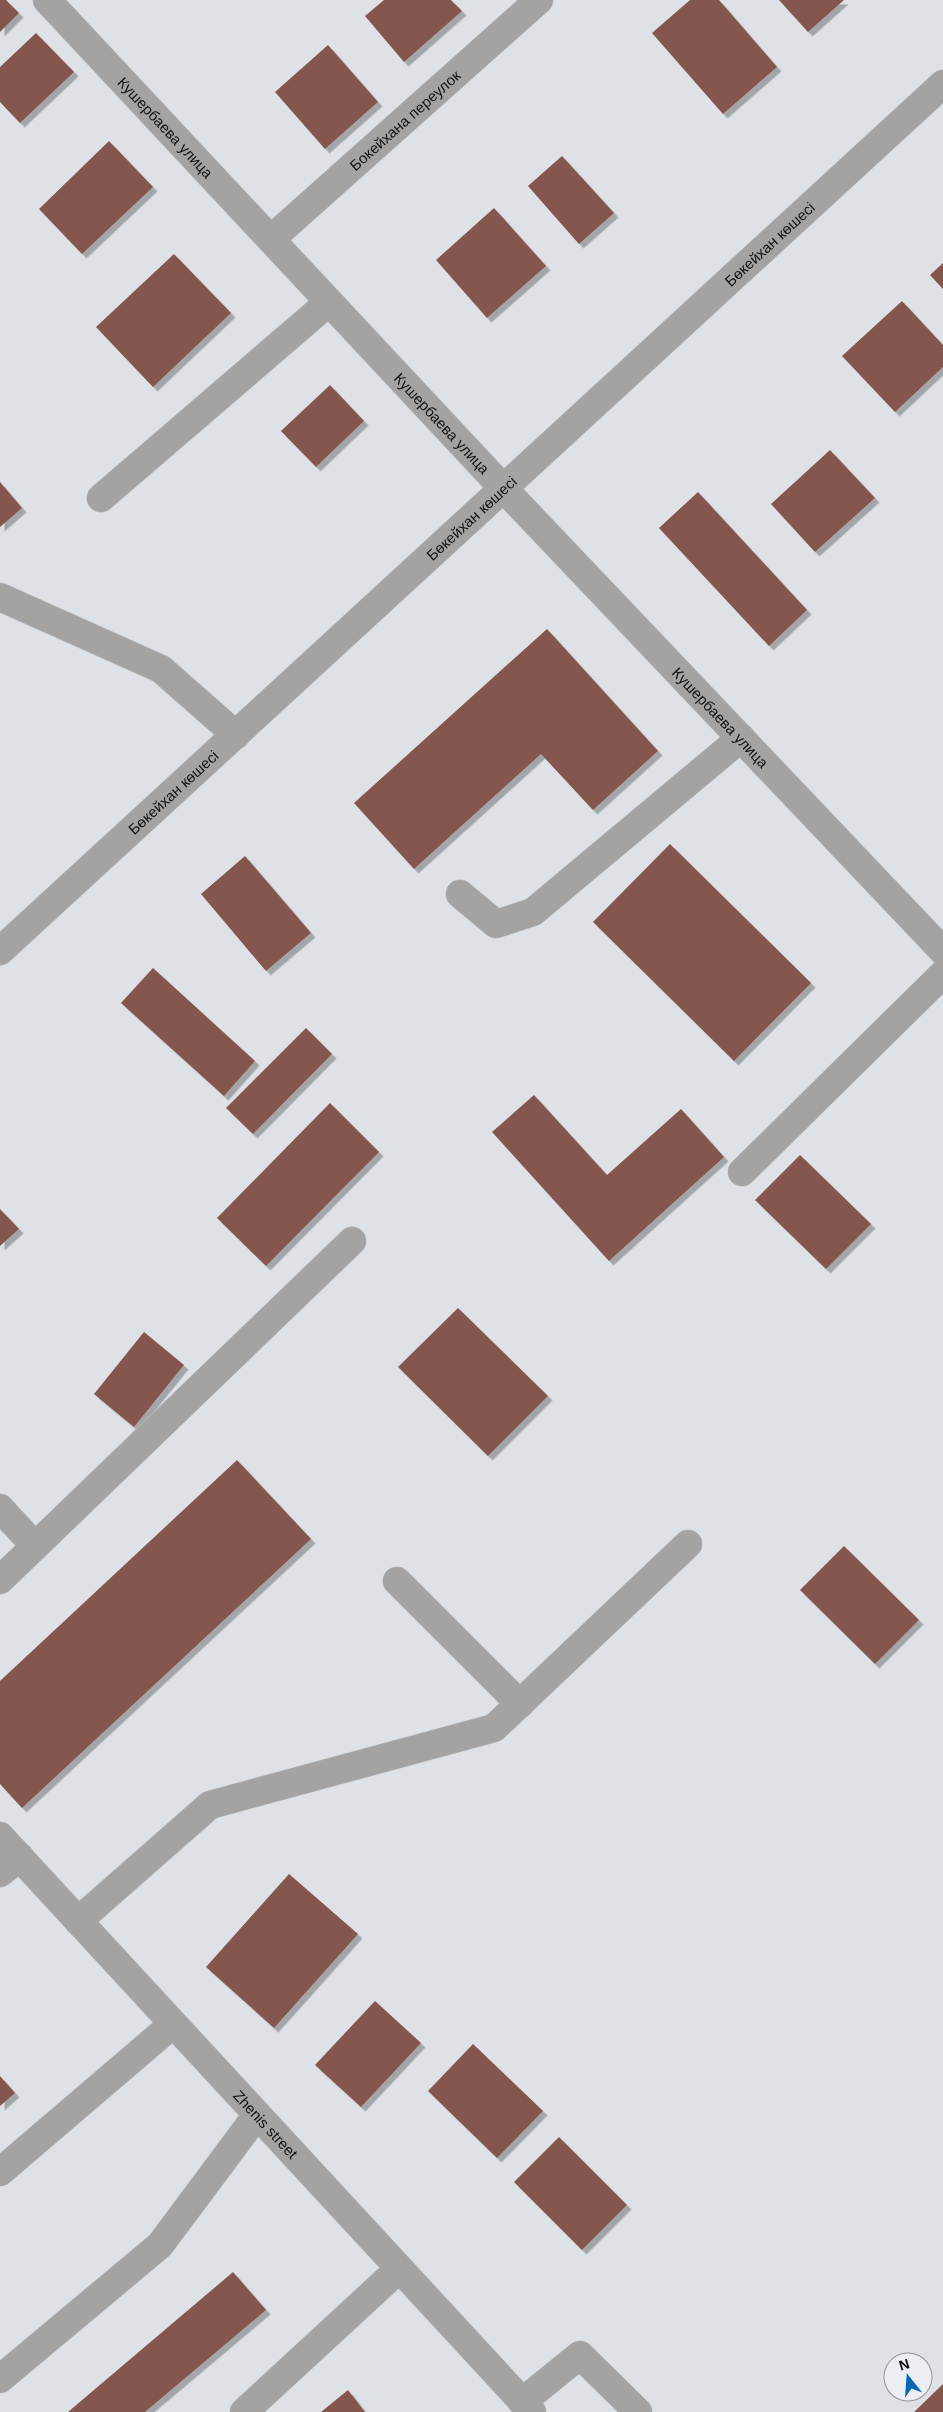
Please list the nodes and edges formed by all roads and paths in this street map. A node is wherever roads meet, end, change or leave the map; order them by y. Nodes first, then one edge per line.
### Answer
1 (46, 0) edge
2 (538, 0) edge
3 (943, 84) edge
4 (271, 239) junction
5 (329, 302) junction
6 (503, 488) junction
7 (101, 498) dead end
8 (0, 597) edge
9 (236, 735) junction
10 (741, 738) junction
11 (460, 894) dead end
12 (0, 951) edge
13 (943, 951) edge
14 (943, 974) edge
15 (742, 1172) dead end
16 (352, 1240) dead end
17 (0, 1508) edge
18 (688, 1544) dead end
19 (36, 1546) junction
20 (0, 1580) edge
21 (397, 1581) dead end
22 (520, 1704) junction
23 (0, 1836) edge
24 (10, 1865) edge
25 (78, 1921) junction
26 (172, 2024) junction
27 (257, 2114) junction
28 (0, 2172) edge
29 (399, 2269) junction
30 (0, 2379) edge
31 (527, 2407) edge
32 (244, 2412) edge
33 (638, 2412) edge

1 - 4 street, Кушербаева улица
2 - 4 street, Бокейхана переулок
3 - 6 street, Бөкейхан көшесі
4 - 5 street, Кушербаева улица
5 - 6 street, Кушербаева улица
5 - 7 street
6 - 9 street, Бөкейхан көшесі
6 - 10 street, Кушербаева улица
8 - 9 street
9 - 12 street, Бөкейхан көшесі
10 - 11 street
10 - 13 street, Кушербаева улица
14 - 15 street
16 - 19 street
17 - 19 street
18 - 22 street
19 - 20 street
21 - 22 street
22 - 25 street
23 - 24 street, Zhenis street
24 - 25 street, Zhenis street
25 - 26 street, Zhenis street
26 - 27 street, Zhenis street
26 - 28 street
27 - 29 street, Zhenis street
27 - 30 street
29 - 31 street, Zhenis street
29 - 32 street
31 - 33 street

